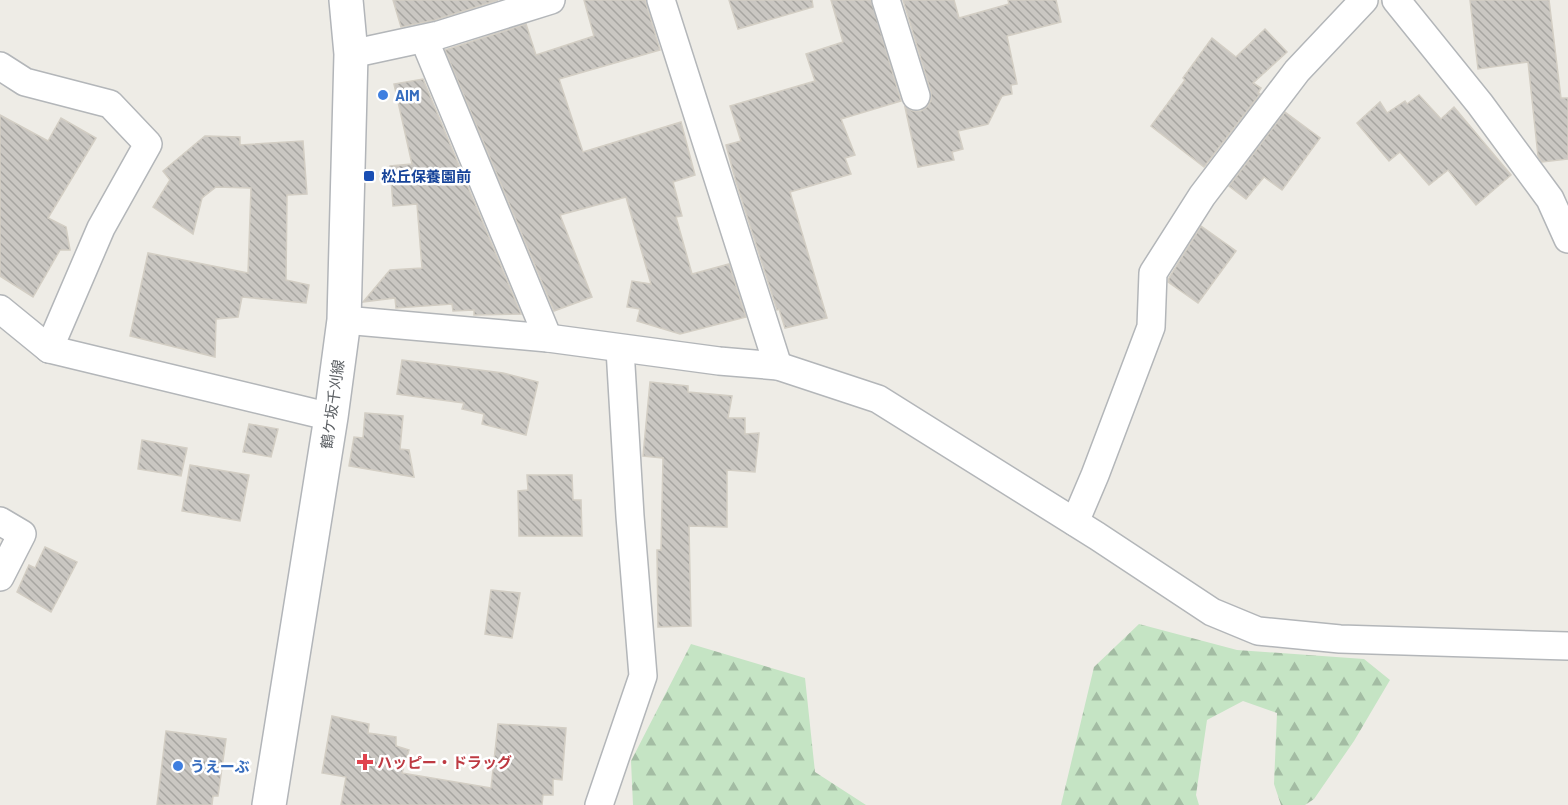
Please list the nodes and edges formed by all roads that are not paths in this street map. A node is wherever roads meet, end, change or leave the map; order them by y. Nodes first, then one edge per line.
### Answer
1 (346, 0) edge
2 (550, 0) edge
3 (661, 0) edge
4 (886, 0) edge
5 (1364, 0) edge
6 (1396, 0) edge
7 (424, 39) junction
8 (351, 54) junction
9 (0, 66) edge
10 (916, 96) dead end
11 (1568, 239) edge
12 (0, 309) edge
13 (344, 320) junction
14 (548, 338) junction
15 (49, 349) junction
16 (620, 349) junction
17 (778, 366) junction
18 (331, 417) junction
19 (0, 521) edge
20 (1075, 522) junction
21 (0, 577) edge
22 (1568, 646) edge
23 (269, 805) edge
24 (599, 805) edge

1 - 8 main road, 鶴ケ坂千刈線
2 - 7 street
3 - 17 street
4 - 10 street
5 - 20 street
6 - 11 street
7 - 8 street
7 - 14 street
8 - 13 main road, 鶴ケ坂千刈線
9 - 15 street
12 - 15 street
13 - 14 street
13 - 18 main road, 鶴ケ坂千刈線
14 - 16 street
15 - 18 street
16 - 17 street
16 - 24 street
17 - 20 street
18 - 23 main road, 鶴ケ坂千刈線
19 - 21 street
20 - 22 street

